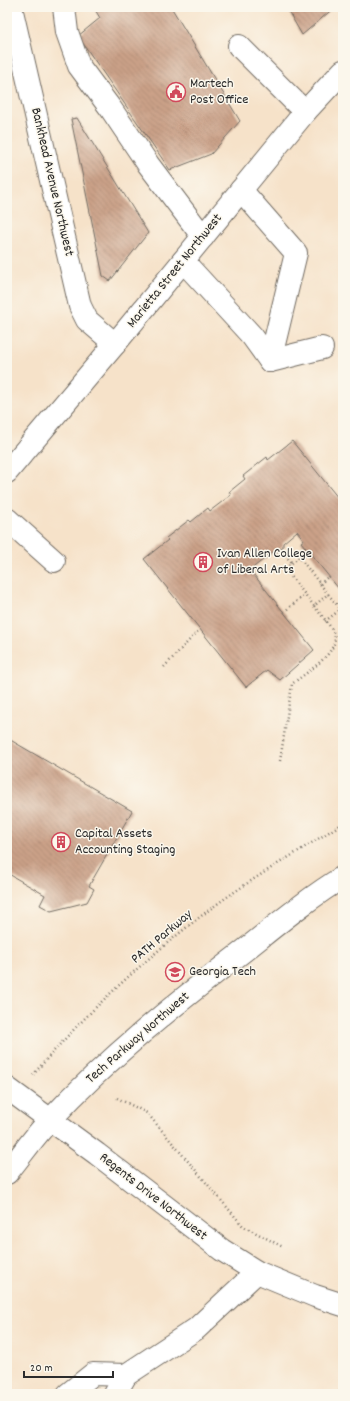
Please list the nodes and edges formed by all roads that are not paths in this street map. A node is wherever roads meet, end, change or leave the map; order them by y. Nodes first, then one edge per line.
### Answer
1 (11, 7) edge
2 (64, 7) edge
3 (239, 46) dead end
4 (343, 71) edge
5 (305, 112) junction
6 (241, 190) junction
7 (203, 237) junction
8 (183, 261) junction
9 (115, 344) junction
10 (322, 348) dead end
11 (270, 360) junction
12 (7, 472) edge
13 (7, 519) edge
14 (54, 561) dead end
15 (341, 882) edge
16 (12, 1091) edge
17 (50, 1120) junction
18 (7, 1172) edge
19 (257, 1272) junction
20 (343, 1305) edge
21 (126, 1374) junction
22 (68, 1394) edge
23 (115, 1394) edge

1 - 9 street, Bankhead Avenue Northwest
2 - 7 street
3 - 5 street
4 - 5 street, Marietta Street Northwest
5 - 6 street, Marietta Street Northwest
6 - 7 street, Marietta Street Northwest
6 - 11 street
7 - 8 street, Marietta Street Northwest
8 - 9 street, Marietta Street Northwest
8 - 11 street
9 - 12 street, Marietta Street Northwest
10 - 11 street
13 - 14 street
15 - 17 street, Tech Parkway Northwest
16 - 17 street, Regents Drive Northwest
17 - 18 street, Tech Parkway Northwest
17 - 19 street, Regents Drive Northwest
19 - 20 street, Regents Drive Northwest
19 - 21 street
21 - 22 street
21 - 23 street

